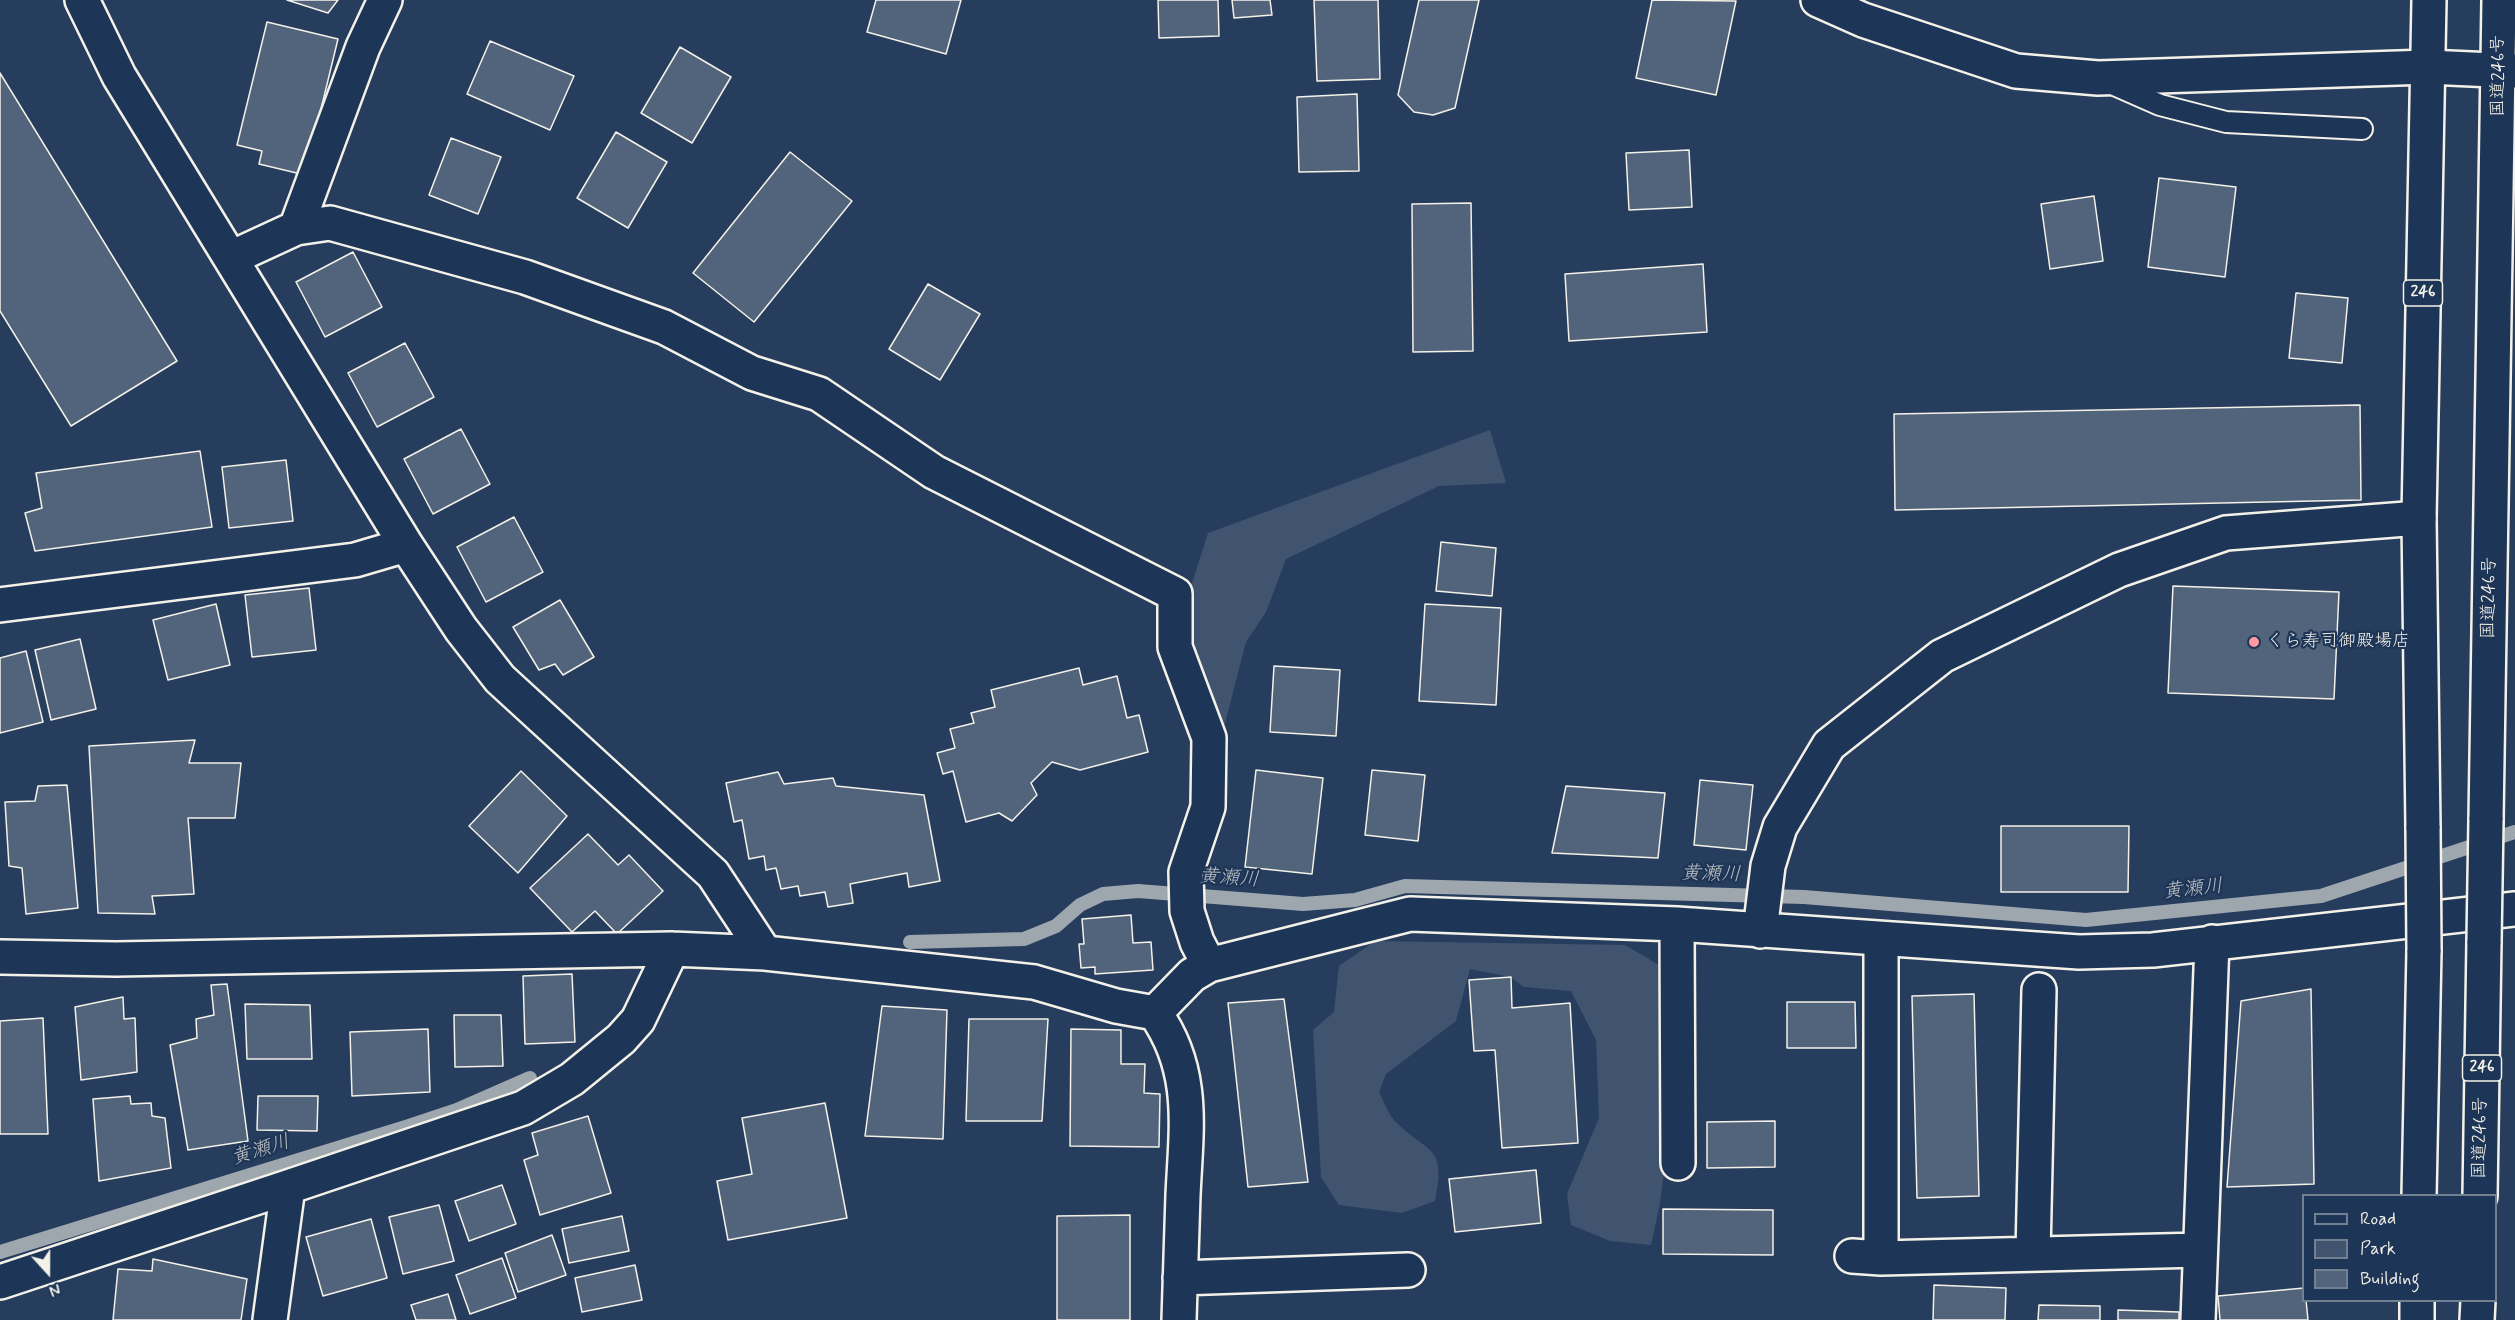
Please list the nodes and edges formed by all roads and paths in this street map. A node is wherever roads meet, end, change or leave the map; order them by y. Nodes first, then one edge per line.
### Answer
1 (82, 0) edge
2 (385, 0) edge
3 (1818, 0) edge
4 (2429, 0) edge
5 (2499, 0) edge
6 (2428, 67) junction
7 (2507, 71) edge
8 (2098, 78) junction
9 (2362, 129) dead end
10 (296, 228) junction
11 (231, 258) junction
12 (2419, 518) junction
13 (406, 545) junction
14 (0, 605) edge
15 (2515, 909) edge
16 (1762, 923) junction
17 (1677, 924) junction
18 (1881, 939) junction
19 (2212, 942) junction
20 (672, 949) junction
21 (765, 953) junction
22 (1203, 954) junction
23 (0, 957) edge
24 (2038, 990) dead end
25 (1155, 1013) junction
26 (1678, 1163) dead end
27 (288, 1187) junction
28 (2420, 1194) edge
29 (2480, 1194) edge
30 (2200, 1250) junction
31 (2033, 1253) junction
32 (1408, 1270) dead end
33 (1180, 1278) junction
34 (0, 1282) edge
35 (2417, 1302) edge
36 (2478, 1302) edge
37 (270, 1320) edge
38 (1179, 1320) edge
39 (2198, 1320) edge
40 (2417, 1320) edge
41 (2477, 1320) edge

1 - 11 main road
2 - 10 main road
3 - 8 main road
4 - 6 main road, 246
5 - 7 main road, 国道246号 / 246
6 - 7 main road
6 - 8 main road
6 - 12 main road, 246
7 - 29 main road, 国道246号 / 246, bridge
8 - 9 lane
10 - 11 main road
10 - 22 main road
11 - 13 main road
12 - 16 main road
12 - 28 main road, 246, bridge
13 - 14 main road
13 - 21 main road
15 - 19 main road
16 - 17 main road
16 - 18 main road
17 - 22 main road
17 - 26 main road
18 - 19 main road
18 - 31 main road
19 - 30 main road
20 - 21 main road
20 - 23 main road
20 - 27 main road
21 - 25 main road
22 - 25 main road
24 - 31 main road
25 - 33 main road
27 - 34 main road
27 - 37 main road
30 - 31 main road
30 - 39 main road
32 - 33 main road
33 - 38 main road
35 - 40 main road
36 - 41 main road

